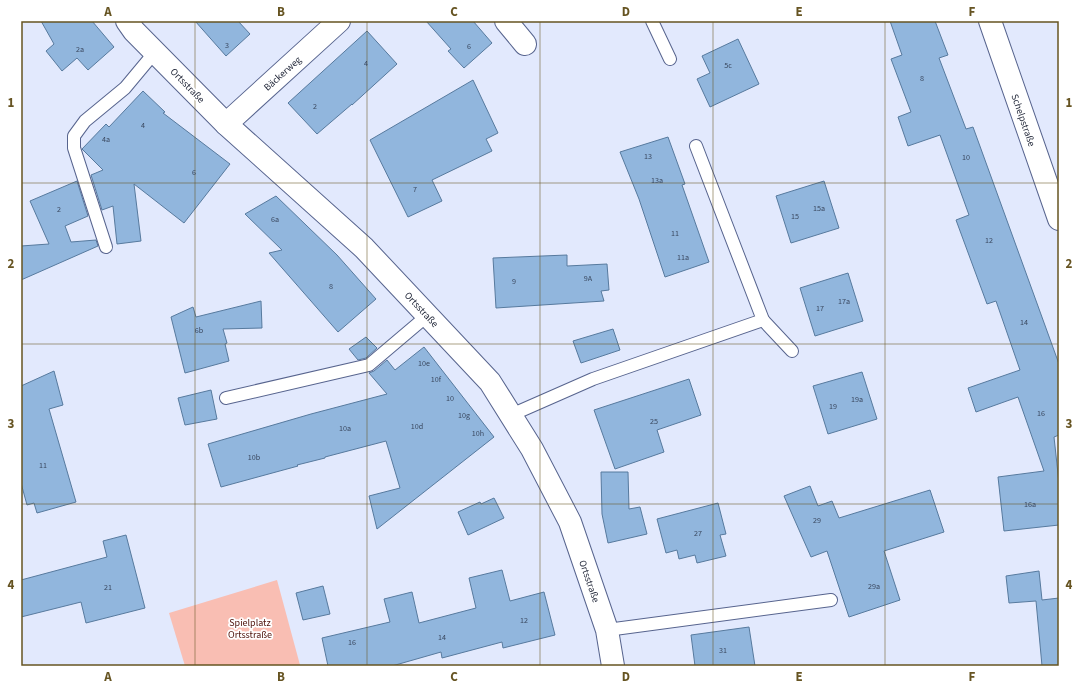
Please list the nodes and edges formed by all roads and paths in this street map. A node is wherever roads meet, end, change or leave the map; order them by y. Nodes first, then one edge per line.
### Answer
1 (128, 21) edge
2 (339, 21) edge
3 (506, 21) edge
4 (652, 21) edge
5 (990, 21) edge
6 (525, 44) dead end
7 (155, 52) junction
8 (670, 59) dead end
9 (226, 124) junction
10 (696, 146) dead end
11 (1059, 219) edge
12 (106, 247) dead end
13 (428, 314) junction
14 (762, 320) junction
15 (792, 351) dead end
16 (226, 398) dead end
17 (511, 415) junction
18 (831, 600) dead end
19 (607, 630) junction
20 (613, 666) edge

1 - 7 street, Ortsstraße
2 - 9 street, Bäckerweg
3 - 6 street
4 - 8 lane
5 - 11 street, Schelpstraße
7 - 9 street, Ortsstraße
7 - 12 lane
9 - 13 street, Ortsstraße
10 - 14 lane
13 - 16 lane
13 - 17 street, Ortsstraße
14 - 15 lane
14 - 17 lane
17 - 19 street, Ortsstraße
18 - 19 lane
19 - 20 street, Ortsstraße

